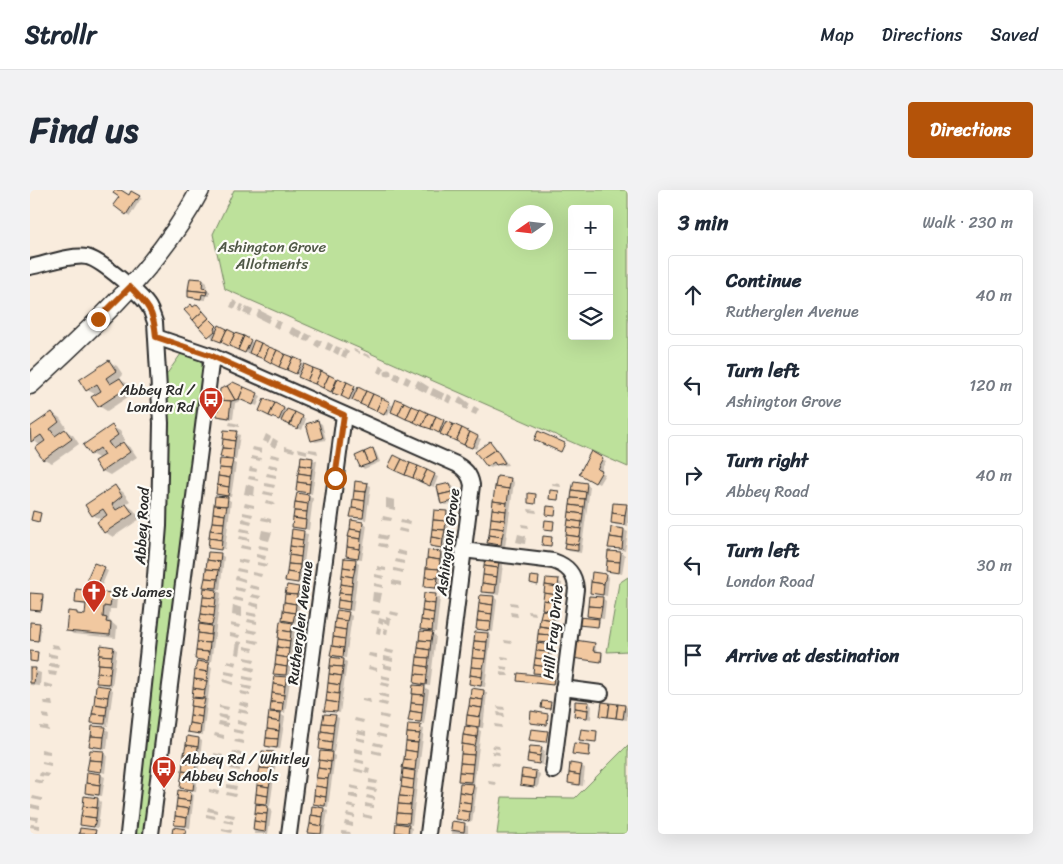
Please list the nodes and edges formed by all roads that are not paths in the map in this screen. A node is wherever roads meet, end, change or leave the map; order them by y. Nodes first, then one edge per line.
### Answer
1 (200, 190) edge
2 (30, 267) edge
3 (130, 287) junction
4 (156, 337) junction
5 (212, 356) junction
6 (30, 385) edge
7 (344, 415) junction
8 (463, 550) junction
9 (563, 688) junction
10 (601, 693) dead end
11 (553, 772) dead end
12 (128, 834) edge
13 (151, 834) edge
14 (289, 834) edge
15 (428, 834) edge

1 - 3 main road
2 - 3 street, Abbey Road
3 - 4 street, Abbey Road
3 - 6 main road
4 - 5 street, Ashington Grove
4 - 12 street, Abbey Road
5 - 7 street, Ashington Grove
5 - 13 street
7 - 8 street, Ashington Grove
7 - 14 street, Rutherglen Avenue
8 - 9 street, Hill Fray Drive
8 - 15 street, Ashington Grove
9 - 10 street, Hill Fray Drive
9 - 11 street, Hill Fray Drive

